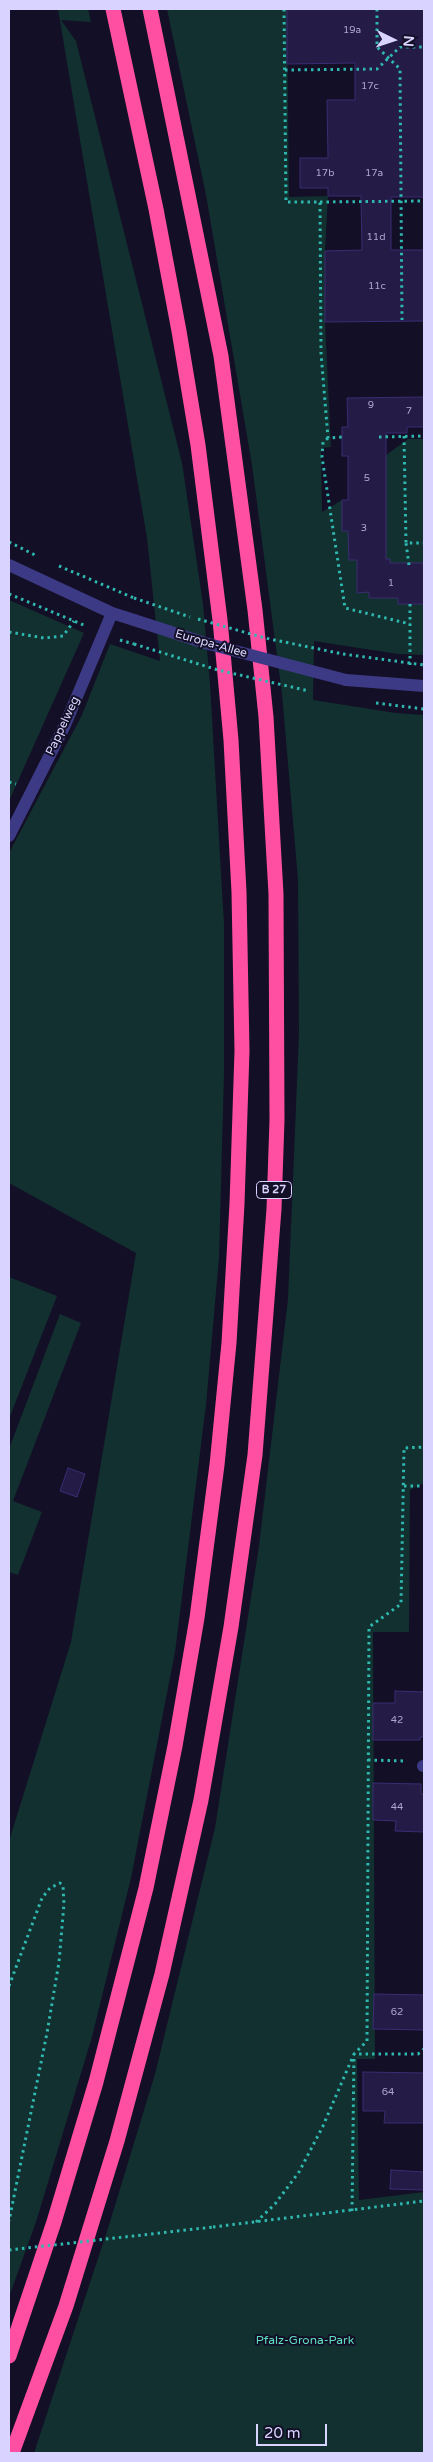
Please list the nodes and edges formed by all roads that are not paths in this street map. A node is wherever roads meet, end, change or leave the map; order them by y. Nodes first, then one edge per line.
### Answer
1 (112, 9) edge
2 (118, 9) edge
3 (150, 9) edge
4 (123, 53) junction
5 (9, 564) edge
6 (112, 612) junction
7 (424, 686) edge
8 (9, 836) edge
9 (9, 2356) edge
10 (12, 2453) edge

1 - 4 highway, B 27
2 - 4 highway, B 27
3 - 10 highway, B 27
4 - 9 highway, B 27
5 - 6 street, Europa-Allee
6 - 7 street, Europa-Allee, bridge
6 - 8 street, Pappelweg

